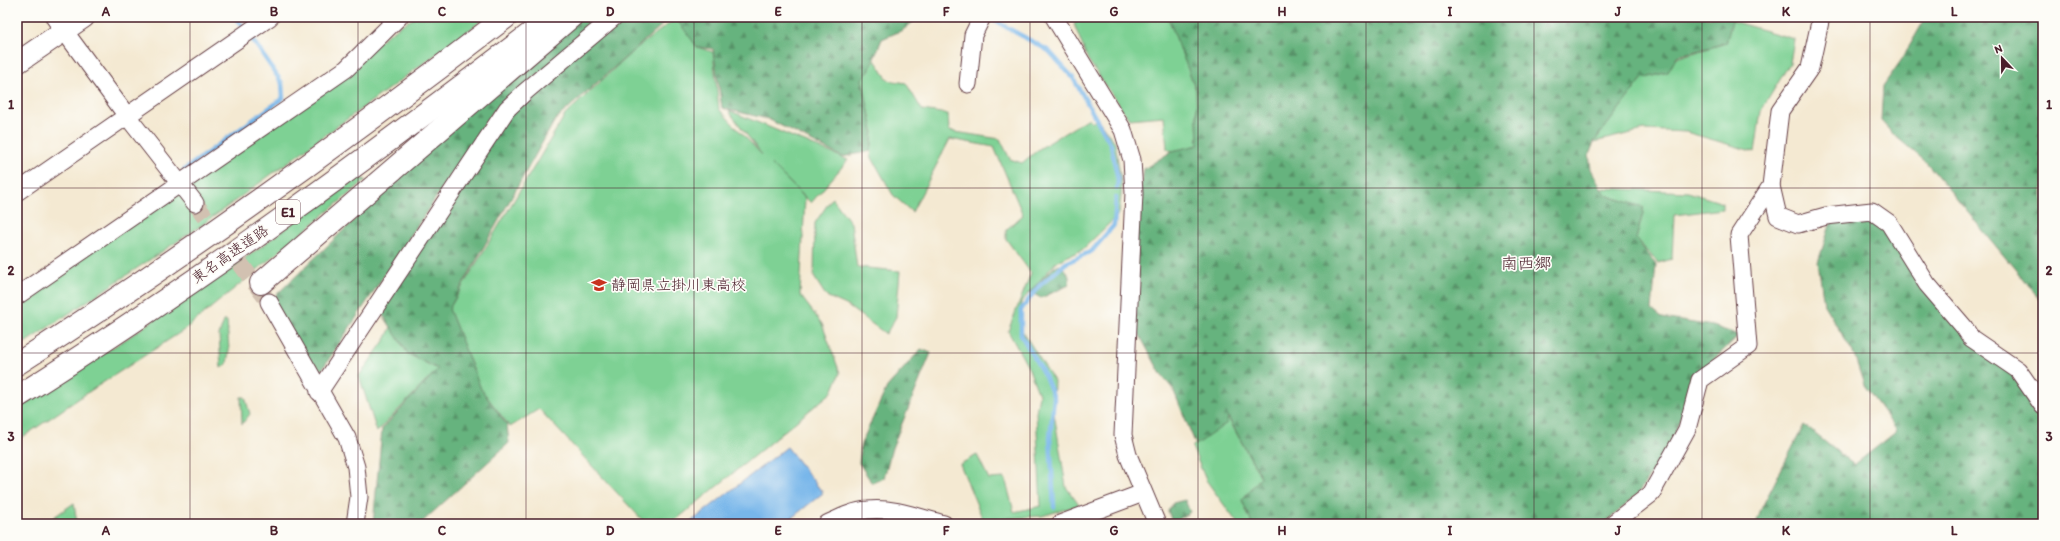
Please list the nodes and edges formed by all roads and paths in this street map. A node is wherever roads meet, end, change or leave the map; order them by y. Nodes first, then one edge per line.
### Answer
1 (84, 17) edge
2 (270, 17) edge
3 (400, 17) edge
4 (506, 17) edge
5 (552, 17) edge
6 (571, 17) edge
7 (614, 17) edge
8 (982, 17) edge
9 (1054, 17) edge
10 (1821, 17) edge
11 (59, 24) edge
12 (17, 63) edge
13 (968, 84) dead end
14 (127, 116) junction
15 (180, 184) junction
16 (1771, 186) junction
17 (17, 192) edge
18 (195, 203) tunnel mouth
19 (265, 293) joint
20 (17, 296) edge
21 (17, 364) edge
22 (320, 392) junction
23 (17, 397) edge
24 (2043, 406) edge
25 (1143, 493) junction
26 (355, 524) edge
27 (827, 524) edge
28 (944, 524) edge
29 (1060, 524) edge
30 (1157, 524) edge
31 (1612, 524) edge

1 - 11 street
2 - 14 street
3 - 15 street
4 - 21 highway, 東名高速道路 / E1
5 - 23 highway, 東名高速道路 / E1
6 - 19 highway
7 - 22 street
8 - 13 street
9 - 25 street
10 - 16 street
11 - 12 street
11 - 14 street
14 - 15 street
14 - 17 street
15 - 18 street
15 - 20 street
16 - 24 street
16 - 31 street
19 - 22 street
22 - 26 street
25 - 29 street
25 - 30 street
27 - 28 street

